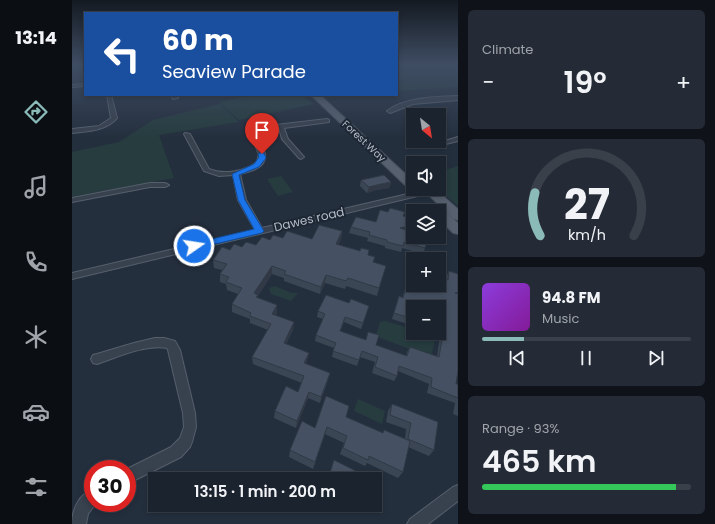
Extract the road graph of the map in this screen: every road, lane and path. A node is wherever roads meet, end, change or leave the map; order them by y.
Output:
1 (109, 96) edge
2 (316, 96) edge
3 (326, 96) edge
4 (458, 98) edge
5 (390, 112) dead end
6 (327, 121) dead end
7 (281, 127) junction
8 (72, 131) edge
9 (187, 134) dead end
10 (458, 139) edge
11 (446, 142) edge
12 (301, 157) dead end
13 (406, 169) edge
14 (236, 174) junction
15 (406, 177) edge
16 (165, 185) dead end
17 (406, 194) edge
18 (426, 196) edge
19 (430, 196) edge
20 (72, 200) edge
21 (433, 204) edge
22 (458, 216) edge
23 (446, 218) edge
24 (458, 230) edge
25 (260, 231) junction
26 (72, 276) edge
27 (97, 359) dead end
28 (136, 472) edge
29 (458, 492) edge
30 (84, 507) edge
31 (78, 524) edge
32 (415, 524) edge

1 - 8 street
2 - 15 main road, Forest Way
3 - 13 main road, Forest Way
4 - 5 street
6 - 7 street
7 - 12 street
7 - 14 street
9 - 14 street
10 - 11 street
14 - 25 street
16 - 20 street
17 - 25 street, Dawes road
18 - 21 main road, Forest Way
19 - 22 main road, Forest Way
23 - 24 main road, Forest Way
25 - 26 street, Dawes road
27 - 28 street
29 - 32 street
30 - 31 street

